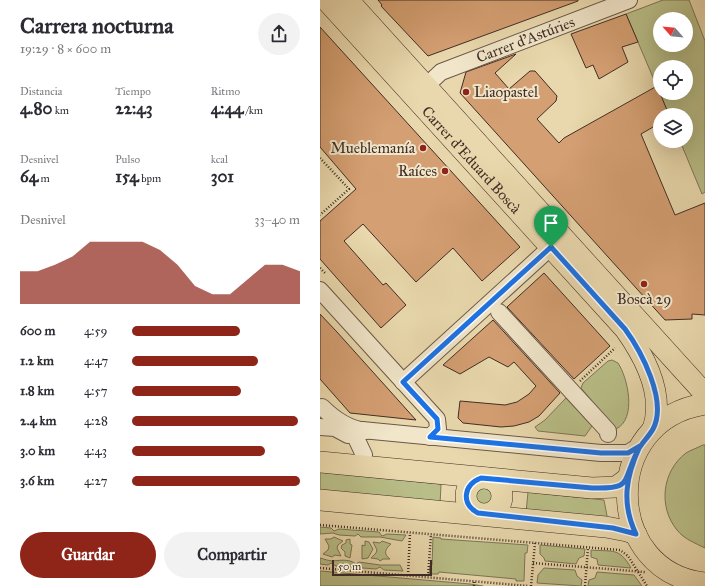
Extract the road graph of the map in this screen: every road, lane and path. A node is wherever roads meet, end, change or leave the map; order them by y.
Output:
1 (326, 0) edge
2 (348, 0) edge
3 (629, 0) edge
4 (426, 86) junction
5 (320, 158) edge
6 (320, 215) edge
7 (551, 247) junction
8 (320, 268) edge
9 (326, 274) dead end
10 (320, 290) edge
11 (499, 312) dead end
12 (616, 348) dead end
13 (403, 382) junction
14 (570, 390) junction
15 (705, 394) edge
16 (705, 404) edge
17 (321, 406) edge
18 (320, 423) edge
19 (320, 426) edge
20 (653, 429) junction
21 (608, 434) dead end
22 (430, 437) junction
23 (362, 438) junction
24 (640, 446) junction
25 (320, 462) edge
26 (357, 466) junction
27 (487, 478) junction
28 (627, 479) junction
29 (323, 501) edge
30 (484, 514) junction
31 (320, 524) edge
32 (410, 533) junction
33 (636, 534) junction
34 (431, 535) junction
35 (535, 543) junction
36 (588, 548) junction
37 (533, 563) junction
38 (587, 567) junction
39 (320, 568) edge
40 (636, 572) junction
41 (651, 573) dead end
42 (408, 575) junction
43 (428, 576) junction
44 (474, 580) junction
45 (698, 583) edge
46 (474, 586) edge
47 (528, 586) edge
48 (531, 586) edge
49 (585, 586) edge
50 (647, 586) edge

1 - 7 main road, Carrer d'Eduard Boscà
2 - 4 main road, Carrer d'Eduard Boscà
3 - 4 street, Carrer d'Astúries
4 - 15 main road, Carrer d'Eduard Boscà
5 - 6 path
7 - 13 street
7 - 20 main road, Carrer d'Eduard Boscà
8 - 9 path
10 - 13 street
11 - 14 street
12 - 14 path
13 - 22 street
14 - 21 street
16 - 20 main road
17 - 18 street
17 - 23 street
19 - 23 street
20 - 24 main road
22 - 23 street
22 - 24 street
23 - 26 street
24 - 28 main road
25 - 26 main road
26 - 27 main road
27 - 28 main road
27 - 30 main road
28 - 33 main road
29 - 30 main road
30 - 33 main road
31 - 32 path
32 - 34 path
32 - 42 path
33 - 45 main road
34 - 35 path
34 - 43 path
35 - 36 path
35 - 37 path
36 - 38 path
36 - 40 path
37 - 38 path
37 - 48 path
38 - 40 path
38 - 49 path
39 - 42 path
40 - 41 path
40 - 50 path
42 - 43 path
43 - 44 path
44 - 46 path
44 - 47 path

